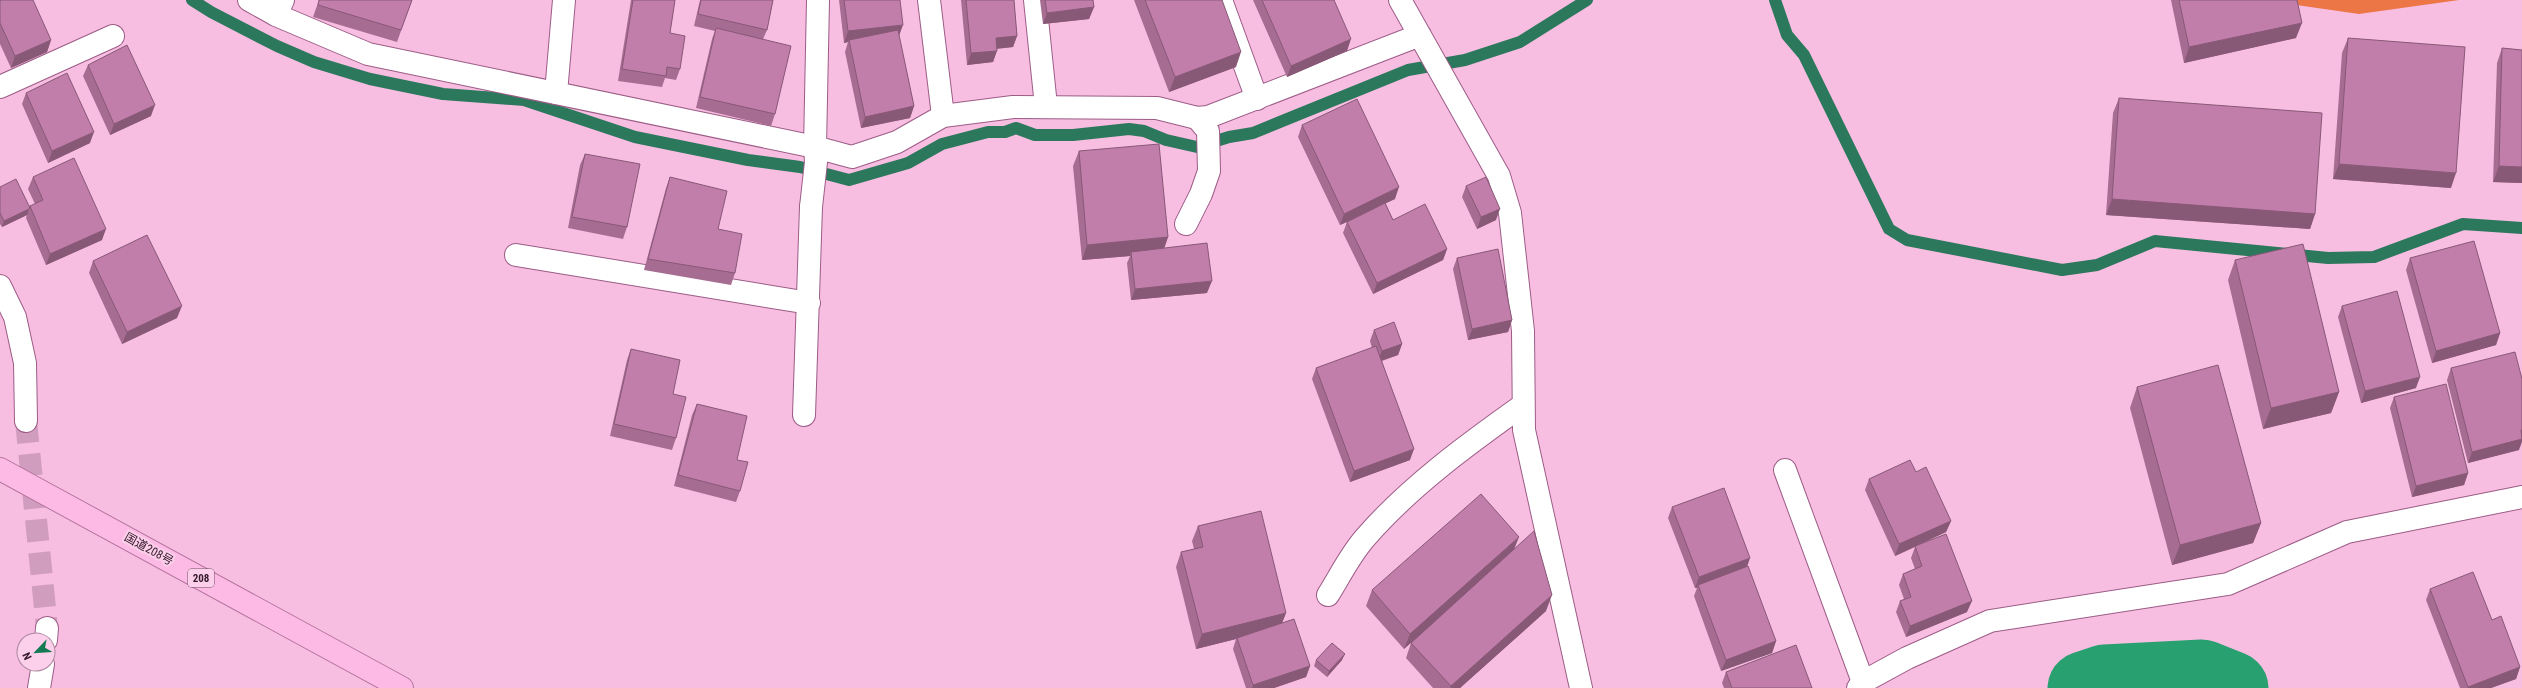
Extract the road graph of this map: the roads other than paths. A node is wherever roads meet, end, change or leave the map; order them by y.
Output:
1 (249, 0) edge
2 (564, 0) edge
3 (818, 0) edge
4 (929, 0) edge
5 (1034, 0) edge
6 (1221, 0) edge
7 (1400, 0) edge
8 (279, 8) edge
9 (114, 36) dead end
10 (1423, 39) junction
11 (0, 87) edge
12 (556, 93) junction
13 (1257, 99) junction
14 (1046, 106) junction
15 (943, 116) junction
16 (1203, 124) junction
17 (816, 154) junction
18 (1186, 224) dead end
19 (516, 255) dead end
20 (0, 286) edge
21 (808, 304) junction
22 (1523, 405) junction
23 (804, 415) dead end
24 (26, 421) tunnel mouth
25 (0, 469) edge
26 (1785, 470) dead end
27 (2522, 497) edge
28 (1328, 594) dead end
29 (42, 672) edge
30 (1861, 685) edge
31 (40, 688) edge
32 (402, 688) edge
33 (1580, 688) edge

1 - 8 street
2 - 12 street
3 - 17 street
4 - 15 street
5 - 14 street
6 - 13 street
7 - 10 street
8 - 12 street
9 - 11 street
10 - 13 street
10 - 22 street
12 - 17 street
13 - 16 street
14 - 15 street
14 - 16 street
15 - 17 street
16 - 18 street
17 - 21 street
19 - 21 street
20 - 24 street
21 - 23 street
22 - 28 street
22 - 33 street
25 - 32 highway, 国道208号 / 208
26 - 30 street
27 - 30 street
29 - 31 street

